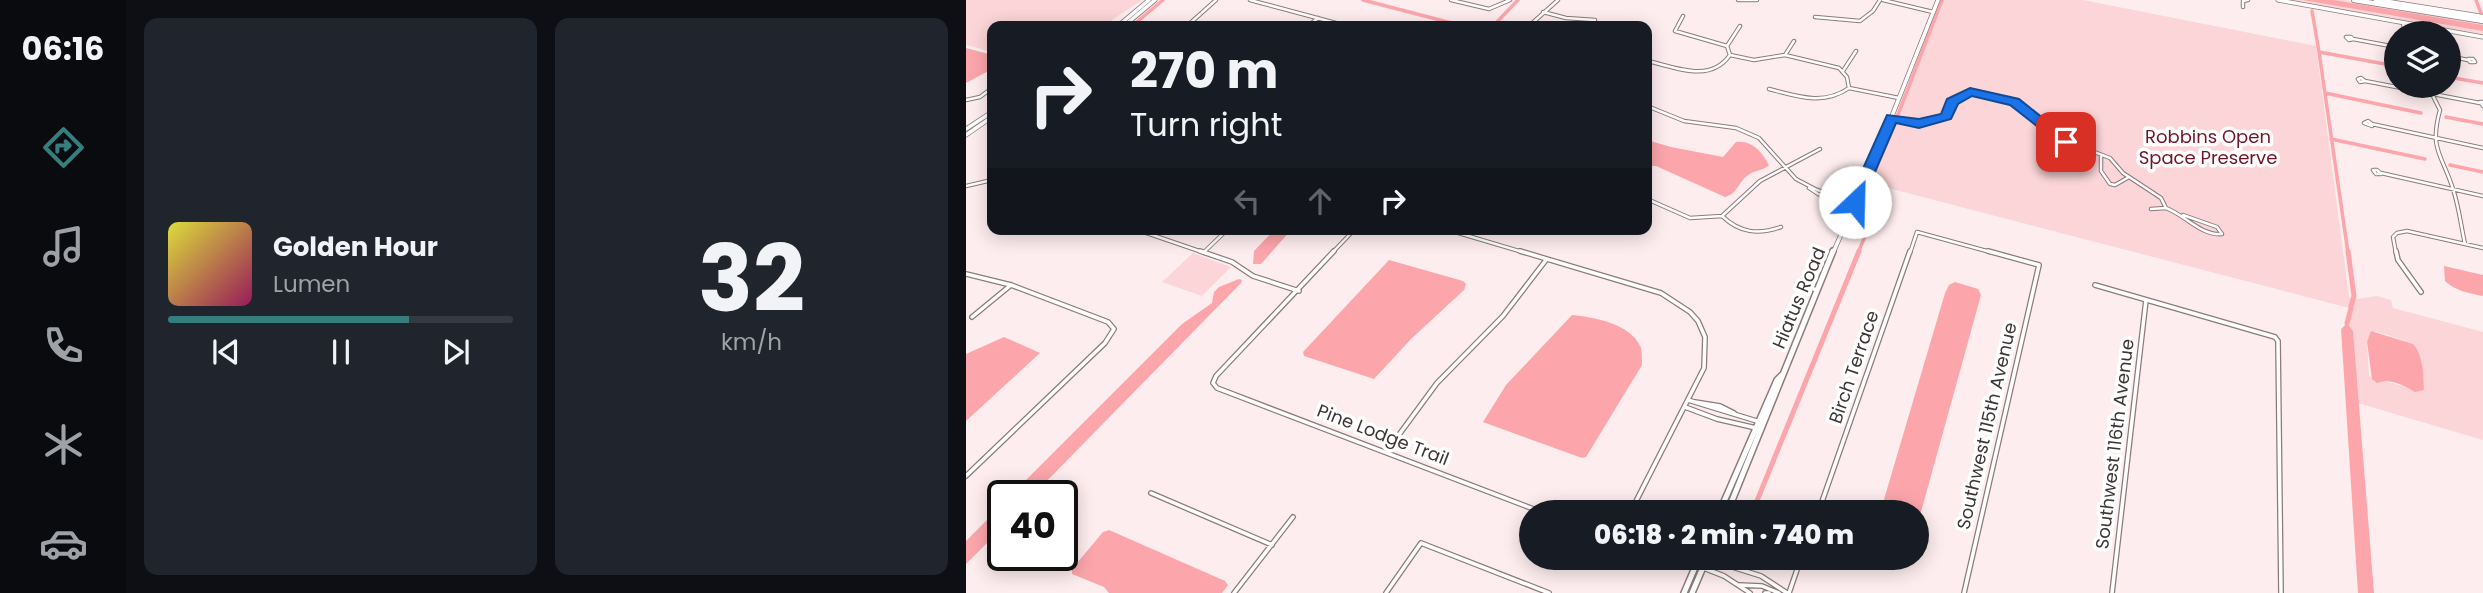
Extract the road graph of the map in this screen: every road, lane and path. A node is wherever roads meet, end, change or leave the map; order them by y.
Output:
1 (1149, 0) edge
2 (1155, 0) edge
3 (1216, 0) edge
4 (1250, 0) edge
5 (1451, 0) edge
6 (1510, 0) edge
7 (1558, 0) edge
8 (1738, 0) edge
9 (1757, 0) edge
10 (1882, 0) edge
11 (1938, 0) edge
12 (2248, 0) edge
13 (2278, 0) edge
14 (2354, 0) edge
15 (2376, 0) edge
16 (2243, 7) dead end
17 (1543, 12) junction
18 (1933, 12) junction
19 (1684, 16) dead end
20 (1815, 17) dead end
21 (2474, 18) junction
22 (1318, 19) junction
23 (2483, 19) edge
24 (1595, 20) dead end
25 (1124, 21) edge
26 (1130, 21) edge
27 (1193, 21) edge
28 (1315, 21) edge
29 (1326, 21) edge
30 (1534, 21) edge
31 (2392, 21) edge
32 (1740, 26) dead end
33 (2461, 33) edge
34 (2483, 37) edge
35 (2353, 39) dead end
36 (1794, 41) dead end
37 (2384, 45) edge
38 (1727, 46) junction
39 (1856, 51) dead end
40 (1730, 55) junction
41 (1785, 55) junction
42 (2461, 59) edge
43 (2468, 60) dead end
44 (1652, 62) dead end
45 (1843, 71) junction
46 (2365, 81) dead end
47 (2384, 85) edge
48 (1849, 88) junction
49 (1769, 89) dead end
50 (987, 92) edge
51 (1899, 98) junction
52 (2436, 98) edge
53 (2456, 98) edge
54 (966, 100) edge
55 (2482, 103) edge
56 (1652, 108) edge
57 (1891, 117) junction
58 (987, 119) edge
59 (2372, 124) dead end
60 (966, 132) edge
61 (2435, 138) junction
62 (2483, 148) edge
63 (1820, 149) dead end
64 (2101, 154) junction
65 (1786, 168) junction
66 (2381, 173) dead end
67 (2129, 177) junction
68 (987, 181) edge
69 (966, 186) edge
70 (1807, 186) junction
71 (2453, 189) junction
72 (2483, 196) edge
73 (1652, 201) edge
74 (1854, 203) junction
75 (2166, 208) junction
76 (2151, 209) dead end
77 (2183, 215) junction
78 (1722, 216) junction
79 (1781, 227) dead end
80 (1917, 232) joint
81 (1153, 235) edge
82 (1222, 235) edge
83 (1350, 235) edge
84 (1465, 235) edge
85 (2465, 244) junction
86 (2483, 248) edge
87 (1204, 252) junction
88 (1547, 259) junction
89 (966, 274) edge
90 (1797, 284) dead end
91 (1011, 285) junction
92 (2095, 285) dead end
93 (1817, 290) junction
94 (1299, 291) junction
95 (2421, 292) dead end
96 (2146, 299) junction
97 (972, 317) dead end
98 (1688, 400) junction
99 (1685, 407) junction
100 (1714, 408) junction
101 (1711, 416) junction
102 (1760, 426) junction
103 (1387, 451) junction
104 (966, 476) edge
105 (1151, 493) dead end
106 (1637, 500) edge
107 (1725, 500) edge
108 (1732, 500) edge
109 (1823, 500) edge
110 (1519, 503) edge
111 (1293, 517) dead end
112 (1272, 545) junction
113 (1694, 570) edge
114 (1702, 570) edge
115 (1707, 570) edge
116 (1738, 570) edge
117 (1797, 570) edge
118 (1763, 575) junction
119 (1737, 585) junction
120 (1762, 586) junction
121 (1234, 593) edge
122 (1386, 593) edge
123 (1549, 593) edge
124 (1684, 593) edge
125 (1692, 593) edge
126 (1750, 593) edge
127 (1779, 593) edge
128 (1788, 593) edge
129 (1964, 593) edge
130 (2112, 593) edge
131 (2281, 593) edge

1 - 25 street
2 - 26 street
3 - 27 street
4 - 22 street
5 - 6 street
7 - 17 street
8 - 9 street
10 - 18 street
10 - 20 street
11 - 18 street, Hiatus Road
12 - 16 street
13 - 31 street
14 - 21 main road
15 - 21 main road
17 - 24 street
17 - 30 street
18 - 51 street, Hiatus Road
19 - 38 street
21 - 23 main road
22 - 28 street
22 - 29 street
32 - 38 street
33 - 34 street
35 - 37 street
36 - 41 street
38 - 40 street
39 - 45 street
40 - 41 street
40 - 44 street
41 - 45 street
42 - 43 street
45 - 48 street
46 - 47 street
48 - 49 street
48 - 51 street
50 - 54 street
51 - 57 street, Hiatus Road
52 - 61 street
53 - 55 street
56 - 65 street
57 - 64 street
57 - 74 street, Hiatus Road
58 - 60 street
59 - 61 street
61 - 62 street
61 - 71 street
63 - 65 street
64 - 67 street
64 - 67 street
65 - 70 street
65 - 78 street
66 - 71 street
67 - 75 street
68 - 69 street
70 - 74 street
70 - 74 street
71 - 72 street
71 - 85 street
73 - 78 street
74 - 93 street, Hiatus Road
75 - 76 street
75 - 77 street
77 - 77 street
78 - 79 street
80 - 109 street, Birch Terrace
80 - 129 street, Southwest 115th Avenue
81 - 87 street
82 - 87 street
83 - 94 street
84 - 88 street
85 - 86 street
85 - 95 street
87 - 94 street
88 - 98 street
88 - 103 street
89 - 91 street
90 - 93 street
91 - 97 street
91 - 104 street
92 - 96 street
93 - 102 street, Hiatus Road
94 - 103 street, Pine Lodge Trail
96 - 130 street, Southwest 116th Avenue
96 - 131 street
98 - 99 street
98 - 100 street
99 - 101 street
99 - 106 street
100 - 101 street
100 - 102 street
101 - 102 street
102 - 107 street, Hiatus Road
102 - 108 street, Hiatus Road
103 - 110 street, Pine Lodge Trail
105 - 112 street
111 - 112 street
112 - 121 street
113 - 124 street
114 - 125 street
115 - 119 street
116 - 118 street
117 - 128 street
118 - 120 street
118 - 128 street
119 - 120 street
119 - 126 street
120 - 127 street
122 - 123 street

